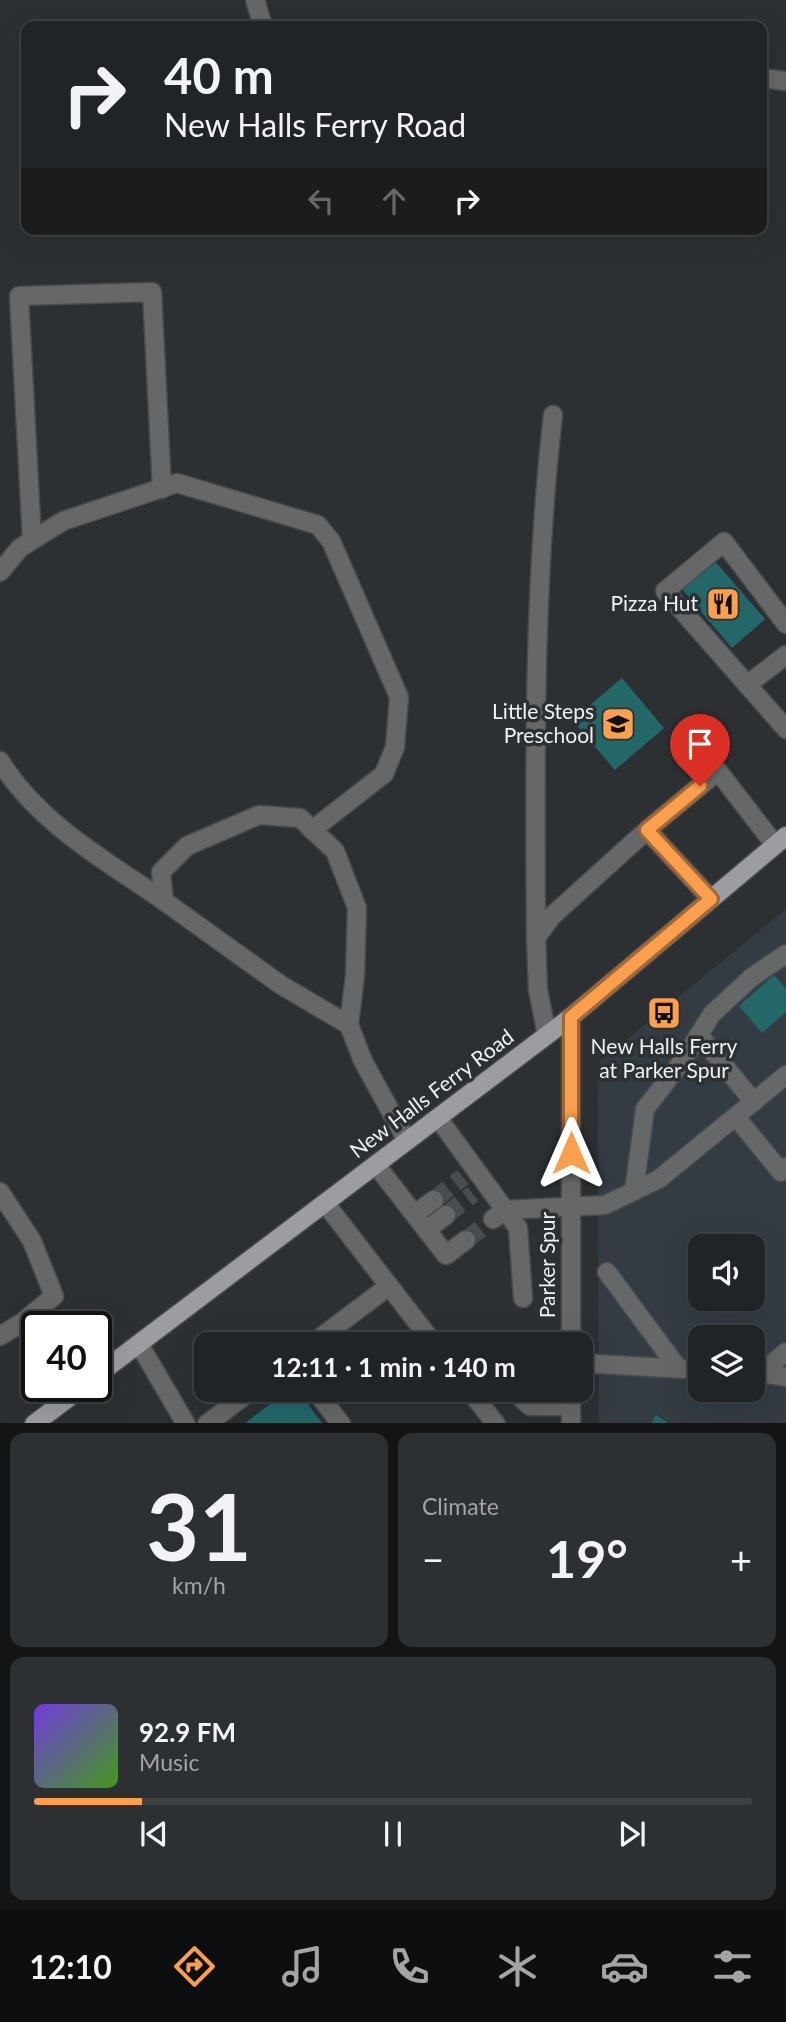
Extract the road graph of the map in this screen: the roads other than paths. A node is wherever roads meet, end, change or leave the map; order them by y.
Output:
1 (255, 0) edge
2 (261, 21) edge
3 (767, 79) edge
4 (786, 81) edge
5 (553, 415) dead end
6 (162, 489) junction
7 (32, 540) junction
8 (0, 572) edge
9 (786, 624) edge
10 (786, 655) edge
11 (747, 685) junction
12 (786, 729) edge
13 (0, 761) edge
14 (312, 830) junction
15 (647, 830) junction
16 (780, 841) edge
17 (711, 899) junction
18 (163, 901) junction
19 (536, 938) junction
20 (786, 954) edge
21 (571, 1017) junction
22 (349, 1025) junction
23 (547, 1035) junction
24 (699, 1035) junction
25 (786, 1075) edge
26 (754, 1102) junction
27 (736, 1117) junction
28 (438, 1118) junction
29 (407, 1141) junction
30 (376, 1165) junction
31 (786, 1167) edge
32 (634, 1191) junction
33 (0, 1192) edge
34 (434, 1200) tunnel mouth
35 (325, 1203) junction
36 (570, 1207) junction
37 (415, 1214) junction
38 (499, 1214) junction
39 (446, 1215) tunnel mouth
40 (427, 1230) junction
41 (466, 1240) tunnel mouth
42 (607, 1272) dead end
43 (389, 1286) junction
44 (523, 1298) dead end
45 (36, 1311) edge
46 (21, 1323) edge
47 (328, 1332) edge
48 (425, 1332) edge
49 (571, 1332) edge
50 (0, 1336) edge
51 (139, 1344) junction
52 (786, 1352) edge
53 (112, 1364) edge
54 (593, 1364) edge
55 (765, 1367) edge
56 (678, 1368) junction
57 (688, 1369) edge
58 (765, 1374) edge
59 (786, 1377) edge
60 (59, 1402) edge
61 (236, 1402) edge
62 (325, 1402) edge
63 (481, 1402) edge
64 (526, 1402) edge
65 (571, 1406) edge
66 (34, 1423) edge
67 (186, 1423) edge
68 (207, 1423) edge
69 (341, 1423) edge
70 (496, 1423) edge

1 - 2 street
3 - 4 street
5 - 19 street
6 - 7 street
6 - 7 street
6 - 14 street
7 - 8 street
9 - 11 street
10 - 11 street
11 - 12 street
13 - 18 street
14 - 18 street
14 - 22 street
15 - 16 street
15 - 17 street
15 - 19 street
16 - 17 main road, New Halls Ferry Road
17 - 21 main road, New Halls Ferry Road
18 - 22 street
19 - 23 street
20 - 24 street
21 - 23 main road, New Halls Ferry Road
21 - 36 street, Parker Spur
22 - 29 street
23 - 28 main road, New Halls Ferry Road
24 - 26 street
24 - 32 street
25 - 26 street
26 - 27 street
27 - 31 street
27 - 32 street
28 - 29 main road, New Halls Ferry Road
28 - 38 street
29 - 30 main road, New Halls Ferry Road
30 - 35 main road, New Halls Ferry Road
30 - 37 street
32 - 36 street
33 - 45 street
34 - 37 street
35 - 43 street
35 - 51 main road, New Halls Ferry Road
36 - 38 street
36 - 49 street, Parker Spur
37 - 40 street
38 - 44 street
39 - 40 street
40 - 41 street
42 - 56 street
43 - 47 street
43 - 48 street
46 - 50 street
51 - 53 main road, New Halls Ferry Road
51 - 67 street
52 - 55 street
54 - 56 street
56 - 57 street
58 - 59 street
60 - 66 main road
61 - 68 street
62 - 69 street
63 - 70 street
64 - 65 street

